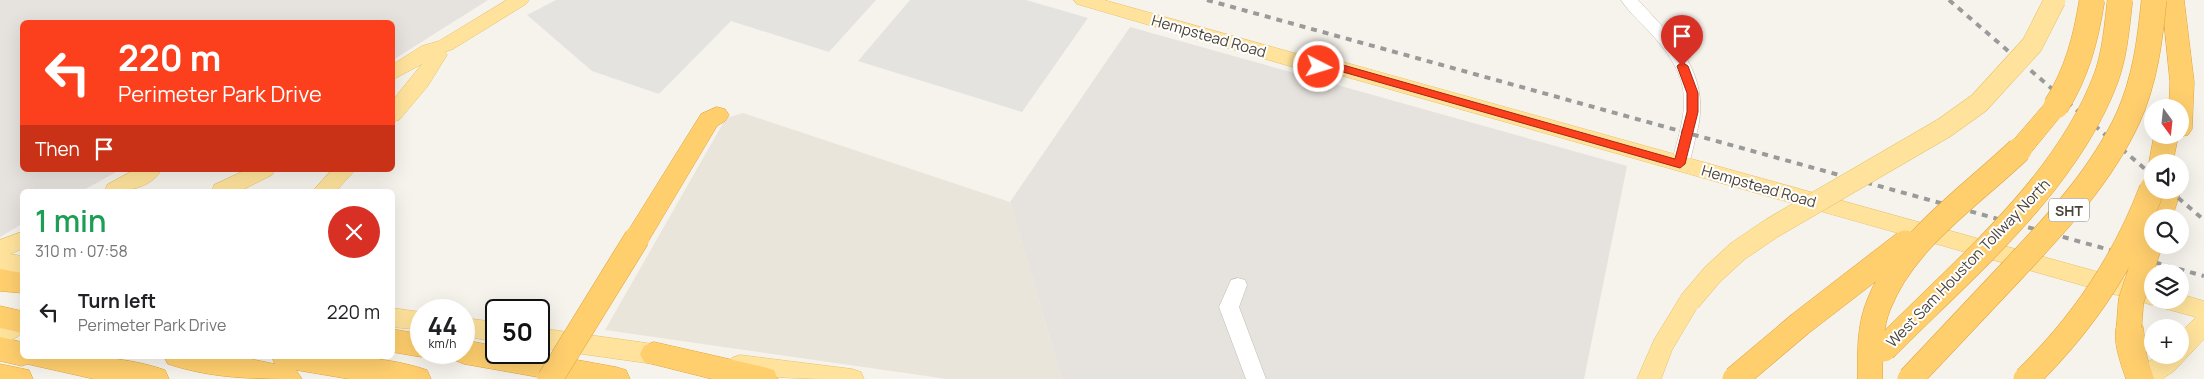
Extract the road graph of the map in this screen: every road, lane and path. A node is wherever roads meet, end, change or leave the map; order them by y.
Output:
1 (520, 0) edge
2 (1082, 0) edge
3 (1122, 0) edge
4 (1629, 0) edge
5 (2055, 0) edge
6 (2092, 0) edge
7 (2120, 0) edge
8 (2154, 0) edge
9 (2173, 0) edge
10 (2177, 40) junction
11 (441, 50) junction
12 (1336, 67) junction
13 (395, 72) edge
14 (395, 83) edge
15 (2171, 99) edge
16 (2181, 99) edge
17 (395, 111) edge
18 (1680, 164) junction
19 (148, 172) edge
20 (258, 172) edge
21 (342, 172) edge
22 (327, 183) edge
23 (118, 189) edge
24 (227, 189) edge
25 (2149, 199) edge
26 (1930, 232) junction
27 (20, 241) edge
28 (0, 249) edge
29 (2146, 254) edge
30 (0, 261) edge
31 (20, 265) edge
32 (0, 280) edge
33 (20, 283) edge
34 (1238, 285) dead end
35 (2144, 294) edge
36 (2189, 306) edge
37 (2204, 310) edge
38 (0, 317) edge
39 (395, 317) edge
40 (410, 319) edge
41 (20, 322) edge
42 (20, 323) edge
43 (2204, 324) edge
44 (0, 337) edge
45 (395, 340) edge
46 (550, 340) edge
47 (2189, 340) edge
48 (410, 342) edge
49 (0, 349) edge
50 (20, 354) edge
51 (475, 354) edge
52 (654, 354) junction
53 (52, 359) edge
54 (192, 359) edge
55 (302, 359) edge
56 (2166, 364) edge
57 (0, 376) edge
58 (19, 379) edge
59 (155, 379) edge
60 (288, 379) edge
61 (416, 379) edge
62 (550, 379) edge
63 (560, 379) edge
64 (616, 379) edge
65 (764, 379) edge
66 (852, 379) edge
67 (1256, 379) edge
68 (1649, 379) edge
69 (1735, 379) edge
70 (1855, 379) edge
71 (1870, 379) edge
72 (1910, 379) edge
73 (2026, 379) edge
74 (2141, 379) edge

1 - 11 main road
2 - 12 main road, Hempstead Road
3 - 12 main road, Hempstead Road
4 - 18 street
5 - 68 main road, bridge
6 - 26 highway, bridge
7 - 70 highway, West Sam Houston Tollway North / SHT, bridge
8 - 72 highway, SHT, bridge
9 - 10 highway
10 - 15 highway
10 - 16 highway
11 - 13 main road
11 - 14 main road
11 - 17 main road
12 - 18 main road, Hempstead Road
18 - 35 main road, Hempstead Road
19 - 23 main road
20 - 24 main road
21 - 22 main road
25 - 73 highway, bridge
26 - 69 highway, bridge
26 - 71 highway, bridge
27 - 28 main road
29 - 74 highway, bridge
30 - 31 main road
32 - 33 highway
34 - 67 street
36 - 37 main road
38 - 41 highway
39 - 40 main road
42 - 44 main road
43 - 47 main road
45 - 48 highway
46 - 52 main road
49 - 50 highway
51 - 64 highway
52 - 65 highway
52 - 66 main road
53 - 59 highway
54 - 60 highway
55 - 61 highway
56 - 74 main road
57 - 58 highway
62 - 63 highway, bridge

